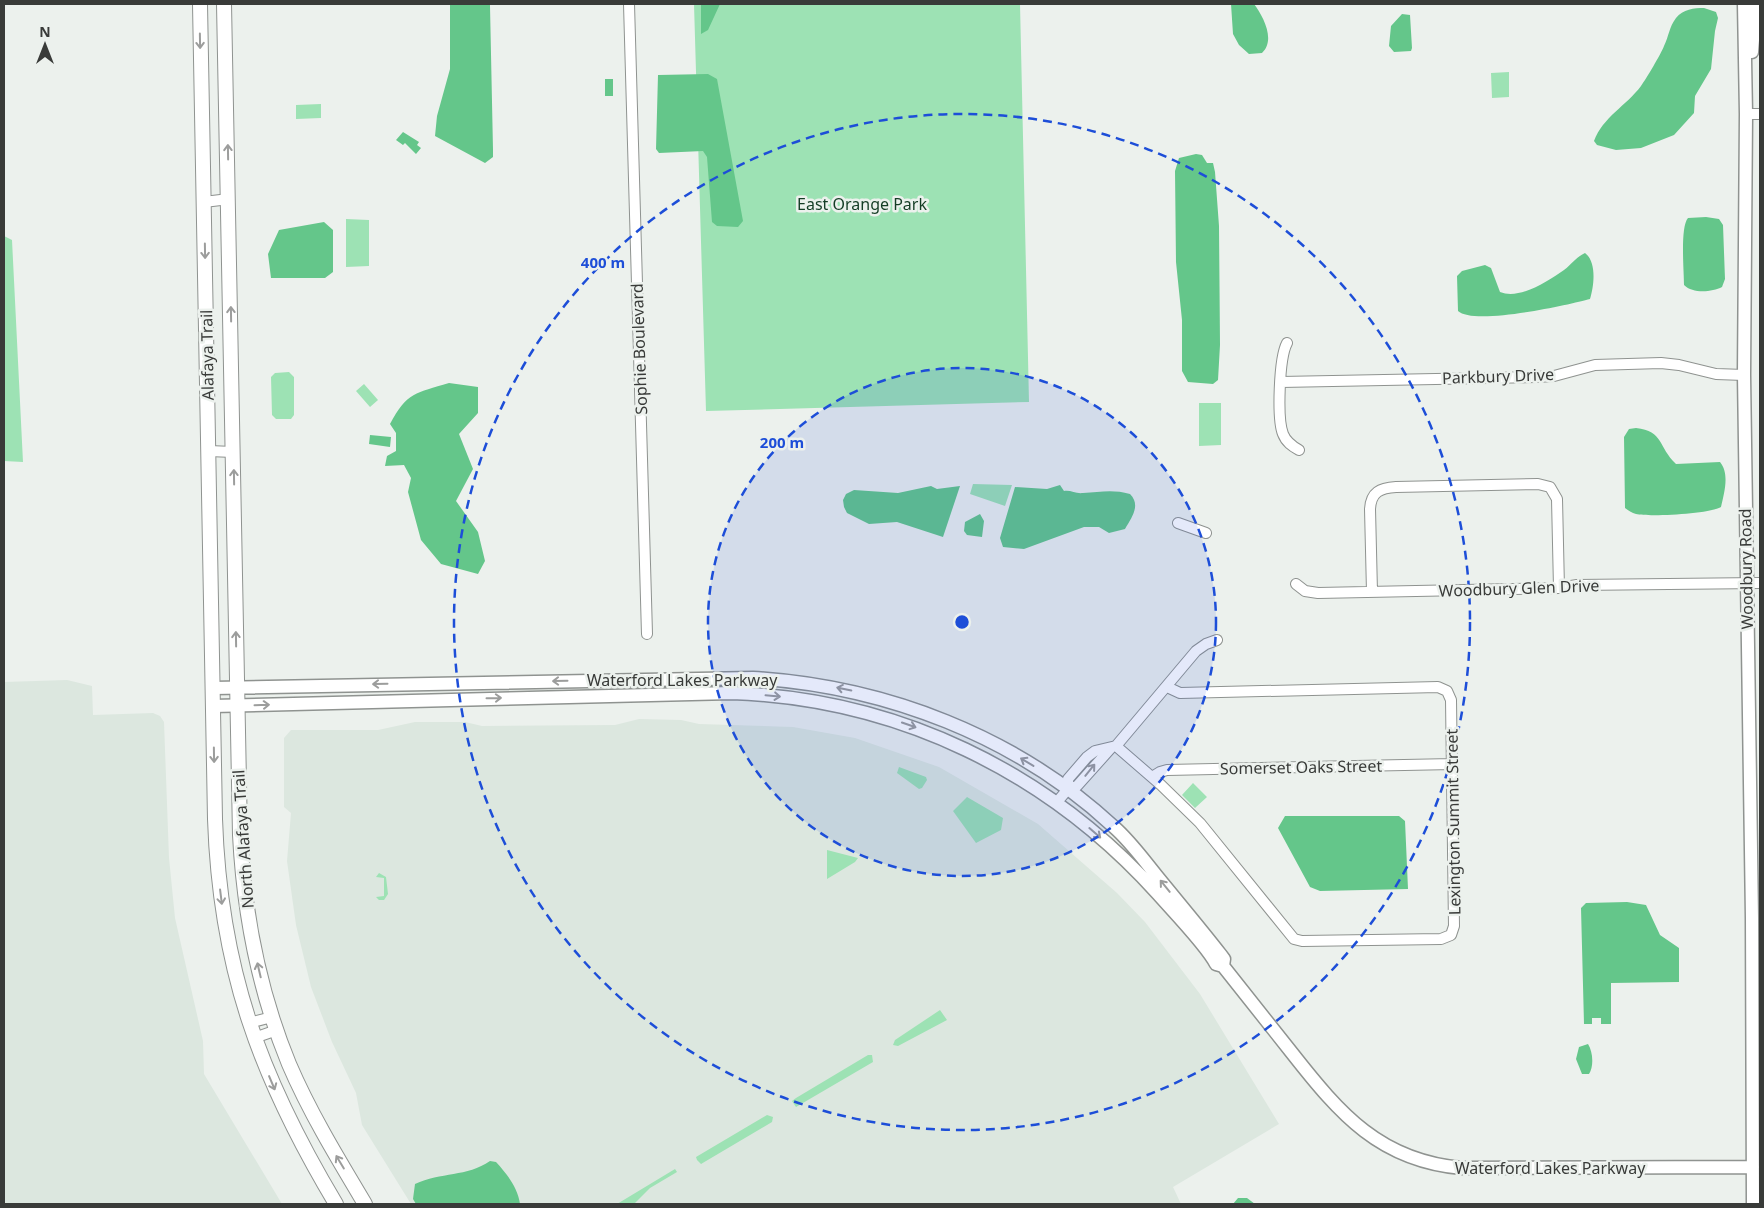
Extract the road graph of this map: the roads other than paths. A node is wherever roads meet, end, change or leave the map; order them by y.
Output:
1 (200, 4) edge
2 (224, 4) edge
3 (628, 4) edge
4 (1744, 4) edge
5 (1756, 4) edge
6 (1746, 114) junction
7 (1760, 114) edge
8 (229, 199) junction
9 (204, 202) junction
10 (1287, 343) dead end
11 (1744, 375) junction
12 (1281, 382) junction
13 (1299, 450) dead end
14 (209, 451) junction
15 (234, 452) junction
16 (1178, 523) dead end
17 (1206, 533) dead end
18 (1746, 583) junction
19 (1296, 584) dead end
20 (1760, 584) edge
21 (1560, 588) junction
22 (1372, 592) junction
23 (648, 634) dead end
24 (1218, 640) dead end
25 (495, 682) junction
26 (1167, 687) junction
27 (213, 688) junction
28 (237, 688) junction
29 (867, 695) junction
30 (394, 701) junction
31 (213, 706) junction
32 (237, 706) junction
33 (862, 711) junction
34 (1113, 747) junction
35 (1453, 764) junction
36 (1152, 777) junction
37 (1068, 789) junction
38 (1057, 802) junction
39 (1223, 966) junction
40 (249, 1023) junction
41 (275, 1024) junction
42 (254, 1038) junction
43 (1753, 1167) junction
44 (336, 1204) edge
45 (365, 1204) edge
46 (1753, 1204) edge

1 -> 9 main road, Alafaya Trail
8 -> 2 main road, Alafaya Trail
3 - 23 street, Sophie Boulevard
4 - 6 street, Woodbury Road
5 - 6 street, Woodbury Road
6 - 7 street
6 - 11 street, Woodbury Road
8 - 9 street
15 -> 8 main road, Alafaya Trail
9 -> 14 main road, Alafaya Trail
10 - 12 street
11 - 12 street, Parkbury Drive
11 - 18 street, Woodbury Road
12 - 13 street
14 - 15 street
14 - 27 main road, Alafaya Trail
28 -> 15 main road, Alafaya Trail
16 - 17 street
18 - 20 street, Woodbury Glen Drive
18 - 21 street, Woodbury Glen Drive
18 - 43 street, Woodbury Road
19 - 22 street, Woodbury Glen Drive
21 - 22 street, Woodbury Glen Drive
21 - 22 street
24 - 26 street
25 -> 28 street, Waterford Lakes Parkway
29 -> 25 street, Waterford Lakes Parkway
25 - 30 street
26 - 34 street
26 - 35 street, Lexington Summit Street
27 - 28 street, Waterford Lakes Parkway
27 - 31 main road, Alafaya Trail
28 - 32 main road, North Alafaya Trail
29 - 33 street
37 -> 29 street, Waterford Lakes Parkway
32 -> 30 street, Waterford Lakes Parkway
30 -> 33 street, Waterford Lakes Parkway
31 - 32 street, Waterford Lakes Parkway
31 -> 40 main road, North Alafaya Trail
41 -> 32 main road, North Alafaya Trail
33 -> 38 street, Waterford Lakes Parkway
34 - 36 street, Lexington Summit Street
34 - 37 street
35 - 36 street, Somerset Oaks Street
35 - 36 street, Lexington Summit Street
37 - 38 street
39 -> 37 street, Waterford Lakes Parkway
38 -> 39 street, Waterford Lakes Parkway
39 - 43 street, Waterford Lakes Parkway
40 - 41 street
40 - 42 main road, North Alafaya Trail
41 - 42 street
45 -> 41 main road, North Alafaya Trail
42 -> 44 main road, North Alafaya Trail
43 - 46 street, Woodbury Road

